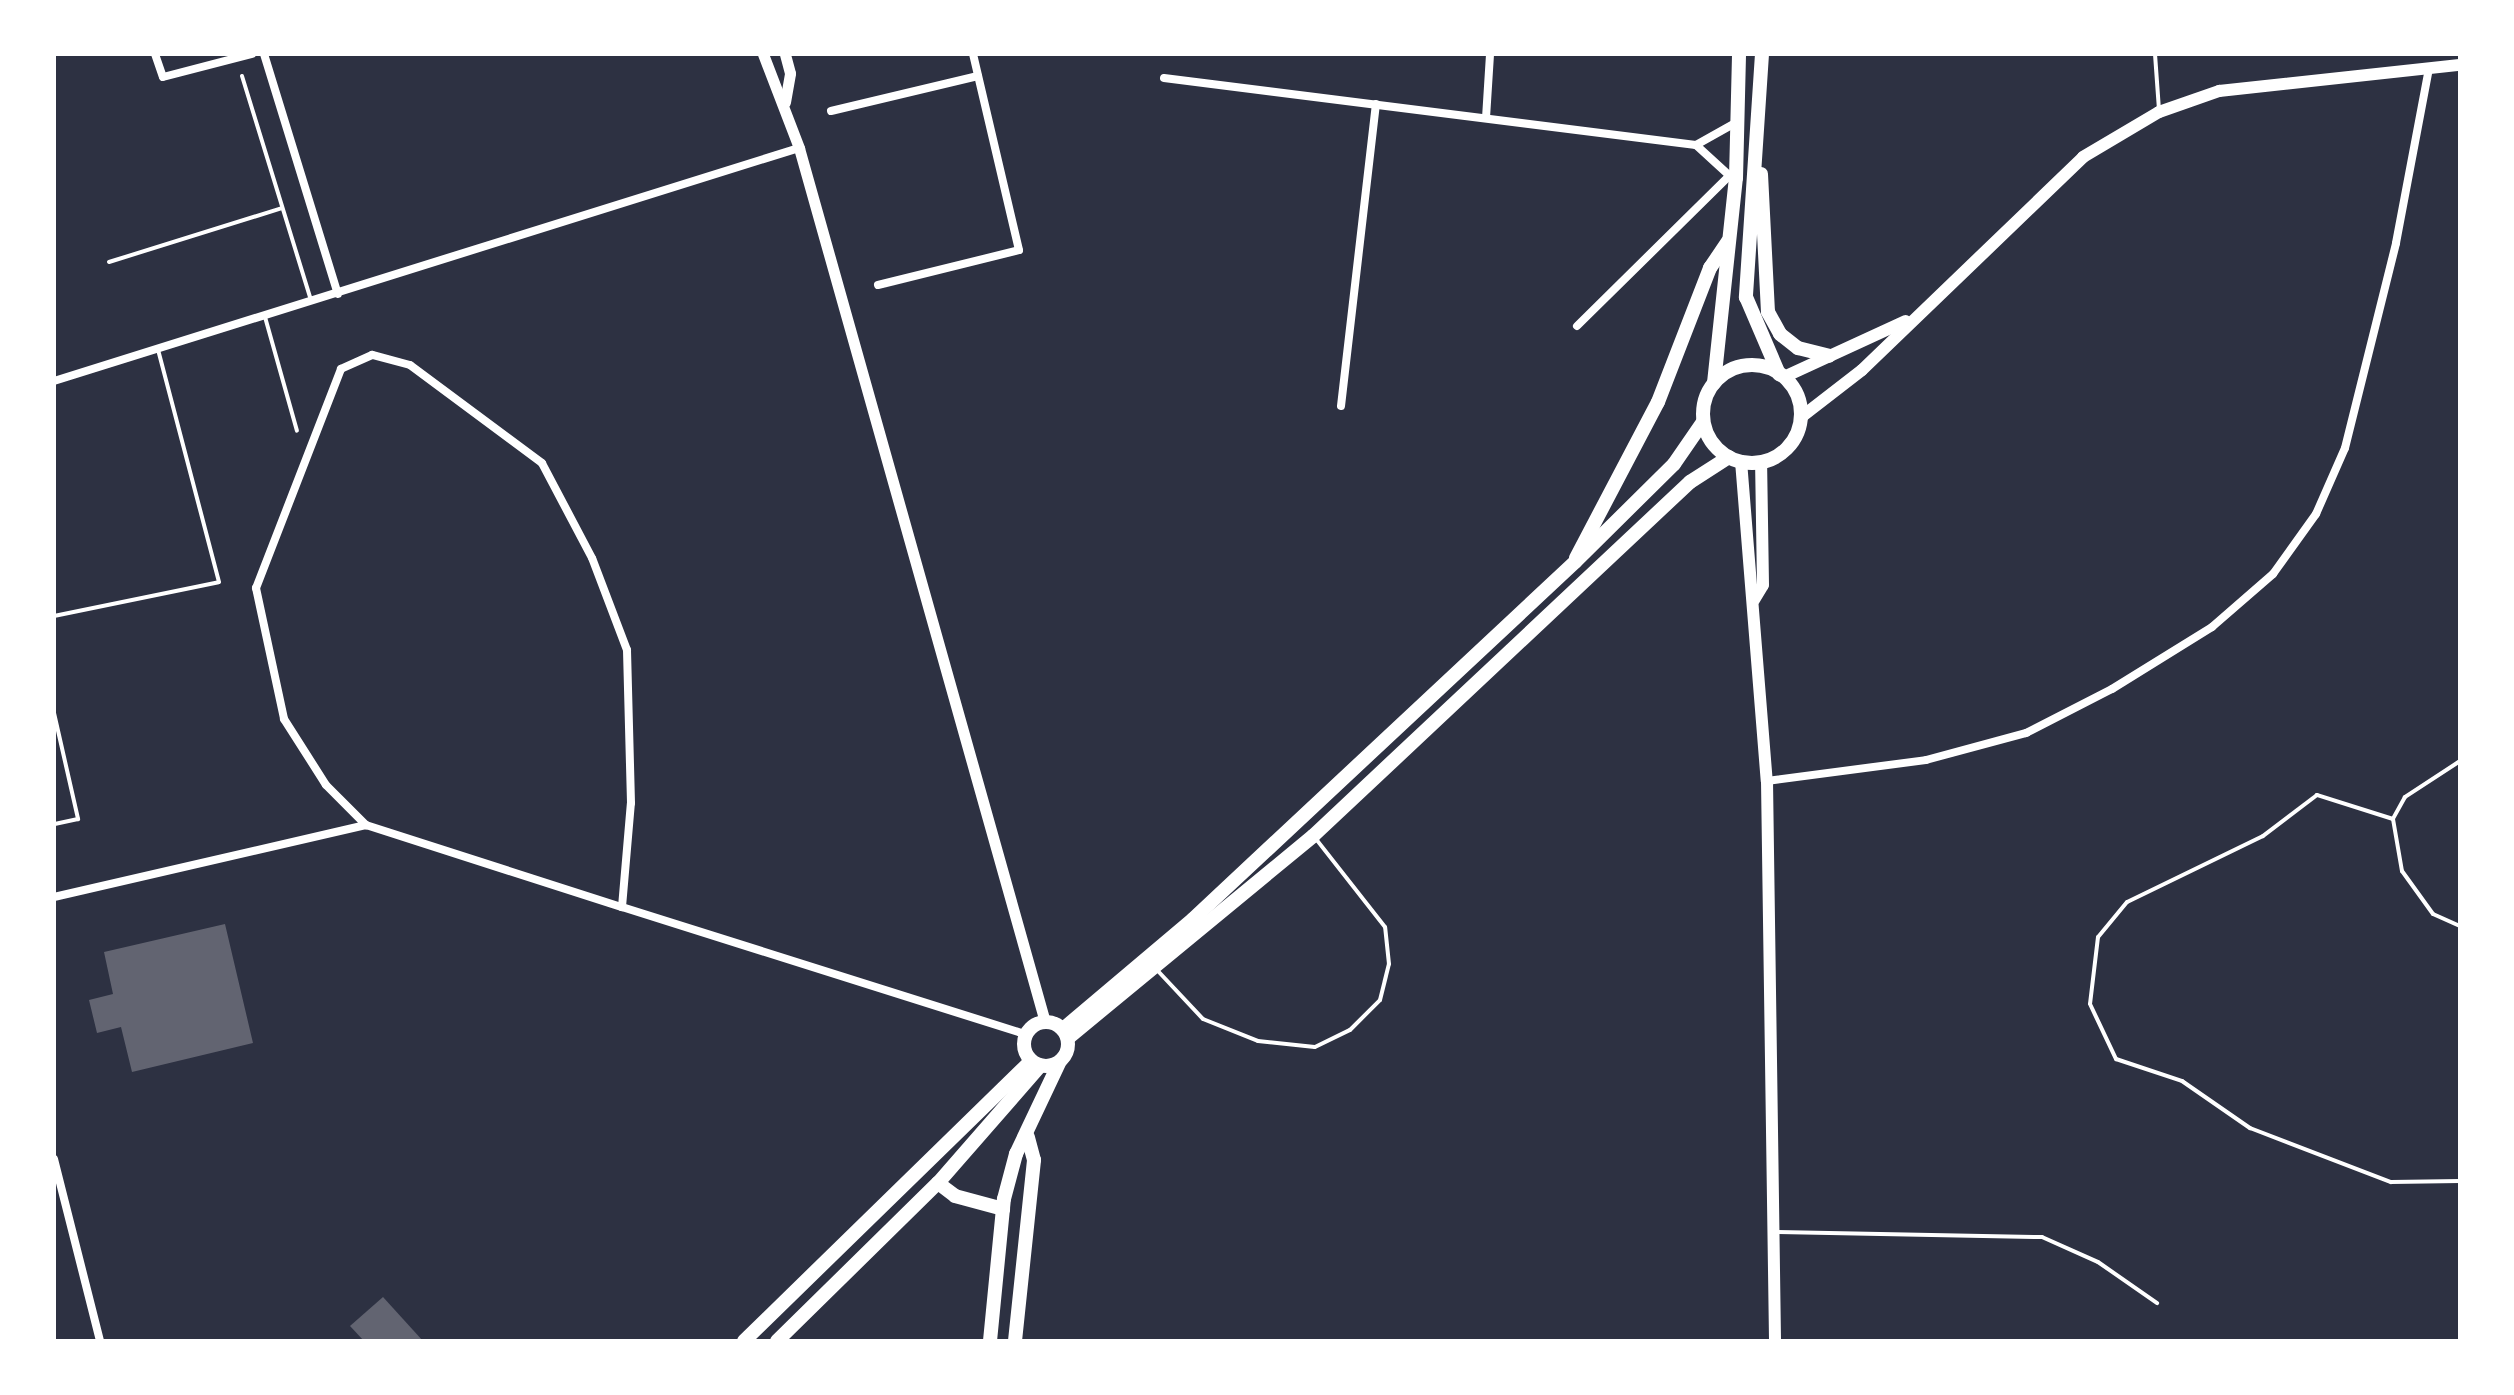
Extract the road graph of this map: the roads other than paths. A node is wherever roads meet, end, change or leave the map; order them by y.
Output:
1 (155, 54) edge
2 (252, 54) edge
3 (264, 54) edge
4 (763, 54) edge
5 (785, 54) edge
6 (973, 54) edge
7 (1490, 54) edge
8 (1739, 54) edge
9 (1762, 54) edge
10 (2155, 54) edge
11 (2460, 65) edge
12 (2429, 69) junction
13 (242, 76) dead end
14 (978, 76) junction
15 (1164, 78) dead end
16 (785, 102) junction
17 (1376, 104) junction
18 (831, 111) dead end
19 (2159, 112) junction
20 (1486, 118) junction
21 (1737, 122) junction
22 (1757, 134) junction
23 (1696, 145) junction
24 (799, 148) junction
25 (1732, 178) junction
26 (282, 208) junction
27 (1728, 241) junction
28 (109, 262) dead end
29 (878, 285) dead end
30 (338, 294) junction
31 (312, 302) junction
32 (265, 316) junction
33 (1916, 316) junction
34 (1577, 326) dead end
35 (158, 349) junction
36 (1829, 356) junction
37 (1782, 375) junction
38 (54, 381) edge
39 (1714, 383) junction
40 (1341, 406) dead end
41 (1800, 418) junction
42 (1703, 422) junction
43 (297, 431) dead end
44 (1735, 459) junction
45 (1761, 463) junction
46 (1575, 562) junction
47 (1754, 600) junction
48 (54, 616) edge
49 (54, 713) edge
50 (2460, 761) edge
51 (1767, 781) junction
52 (2393, 819) junction
53 (54, 824) edge
54 (366, 825) junction
55 (1313, 836) junction
56 (54, 897) edge
57 (622, 907) junction
58 (2460, 926) edge
59 (1156, 968) junction
60 (1045, 1022) junction
61 (1065, 1033) junction
62 (1026, 1034) junction
63 (1036, 1063) junction
64 (1059, 1063) junction
65 (1028, 1137) junction
66 (54, 1159) edge
67 (2460, 1181) edge
68 (938, 1183) junction
69 (1003, 1209) junction
70 (1774, 1232) junction
71 (2157, 1303) dead end
72 (100, 1341) edge
73 (744, 1341) edge
74 (777, 1341) edge
75 (990, 1341) edge
76 (1015, 1341) edge
77 (1775, 1341) edge

1 - 2 street
3 - 30 street
4 - 16 street
5 - 16 street
6 - 14 street
7 - 20 street
8 - 21 main road
9 - 22 main road
10 - 19 lane
11 - 12 main road
12 - 19 main road
12 - 51 street
13 - 26 lane
14 - 18 street
14 - 29 street
15 - 17 street
16 - 24 street
17 - 20 street
17 - 40 street
19 - 33 main road
20 - 23 street
21 - 23 street
21 - 25 main road
22 - 36 main road
22 - 37 main road
23 - 25 street
24 - 30 street
24 - 60 street
25 - 27 main road
25 - 34 street
26 - 28 lane
26 - 31 lane
27 - 39 main road
27 - 46 main road
30 - 31 street
31 - 32 street
32 - 35 street
32 - 43 lane
33 - 36 main road
33 - 41 main road
35 - 38 street
35 - 48 lane
36 - 37 main road
37 - 39 main road
37 - 41 main road
39 - 42 main road
41 - 45 main road
42 - 44 main road
42 - 46 main road
44 - 45 main road
44 - 47 main road
44 - 55 main road
45 - 47 main road
46 - 61 main road
47 - 51 main road
49 - 53 lane
50 - 52 lane
51 - 70 main road
52 - 58 lane
52 - 67 lane
54 - 56 street
54 - 57 street
54 - 57 street
55 - 59 main road
55 - 59 lane
57 - 62 street
59 - 61 main road
60 - 61 main road
60 - 62 main road
61 - 64 main road
62 - 63 main road
63 - 64 main road
63 - 68 main road
63 - 73 main road
64 - 65 main road
65 - 69 main road
65 - 76 main road
66 - 72 street
68 - 69 main road
68 - 74 main road
69 - 75 main road
70 - 71 lane
70 - 77 main road

